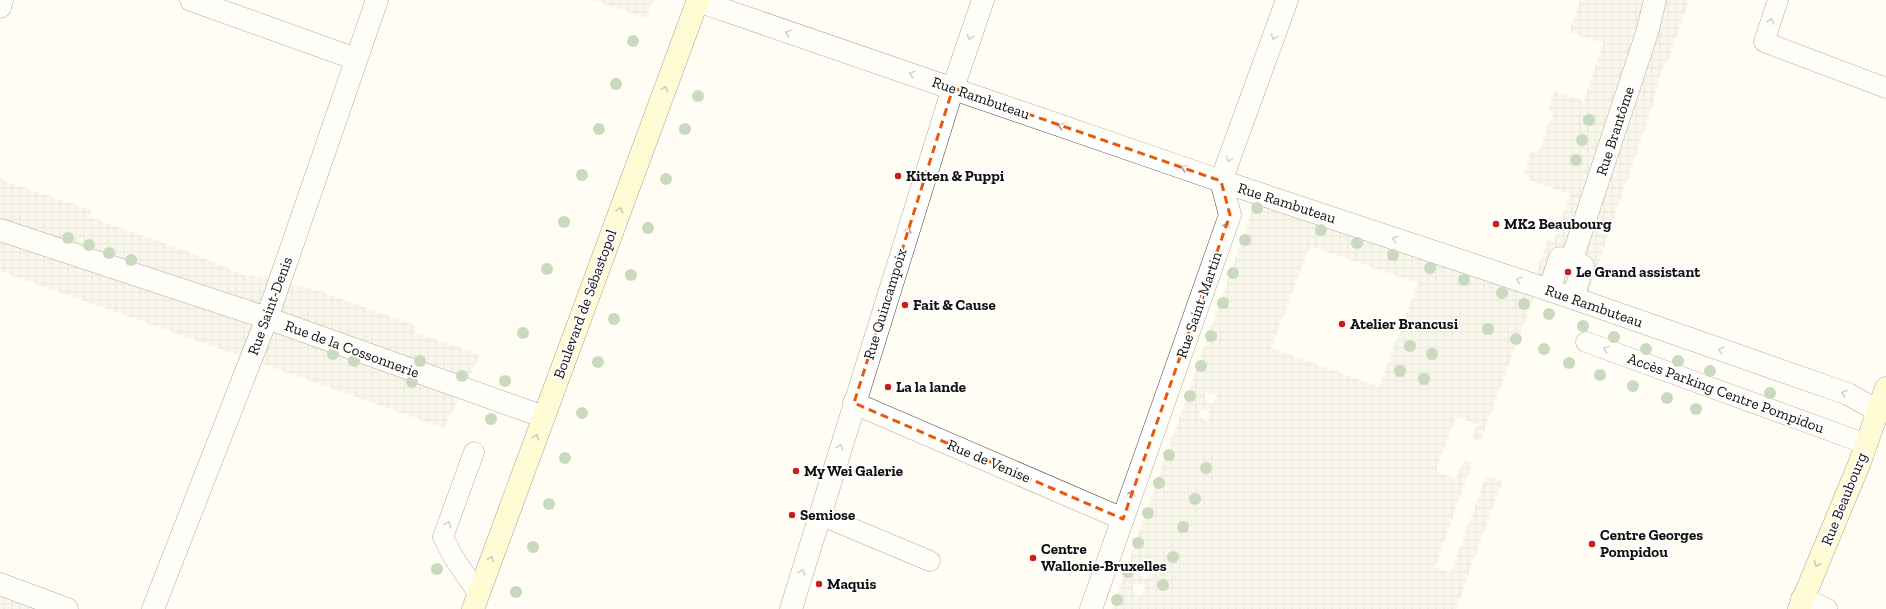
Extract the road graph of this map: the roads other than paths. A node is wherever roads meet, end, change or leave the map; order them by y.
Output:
1 (2, 0) edge
2 (191, 0) edge
3 (377, 0) edge
4 (697, 0) edge
5 (982, 0) edge
6 (1287, 0) edge
7 (1655, 0) edge
8 (1778, 0) edge
9 (0, 7) edge
10 (356, 59) junction
11 (953, 88) junction
12 (1886, 88) edge
13 (1221, 181) junction
14 (0, 230) edge
15 (1571, 262) junction
16 (1549, 290) junction
17 (1573, 298) junction
18 (267, 318) junction
19 (1586, 342) dead end
20 (1886, 388) edge
21 (854, 403) junction
22 (1878, 411) junction
23 (544, 417) junction
24 (1866, 444) junction
25 (474, 452) dead end
26 (820, 515) junction
27 (1123, 519) junction
28 (930, 560) dead end
29 (0, 584) edge
30 (475, 601) edge
31 (1800, 604) edge
32 (67, 609) edge
33 (153, 609) edge
34 (791, 609) edge
35 (1091, 609) edge
36 (1826, 609) edge

1 - 9 street
2 - 10 street
3 - 10 street, Rue Saint-Denis
11 -> 4 street, Rue Rambuteau
23 -> 4 main road, Boulevard de Sébastopol
5 -> 11 street, Rue Quincampoix
6 -> 13 street
7 - 15 street, Rue Brantôme
12 -> 8 lane
10 - 18 street, Rue Saint-Denis
13 -> 11 street, Rue Rambuteau
21 -> 11 street, Rue Quincampoix
16 -> 13 street, Rue Rambuteau
27 -> 13 street, Rue Saint-Martin
14 - 18 street, Rue de la Cossonnerie
15 - 16 street
15 - 17 street
16 - 17 street, Rue Rambuteau
22 -> 17 street, Rue Rambuteau
18 - 23 street, Rue de la Cossonnerie
18 - 33 street, Rue Saint-Denis
24 -> 19 lane, Accès Parking Centre Pompidou
20 - 22 main road, Rue Beaubourg
26 -> 21 street, Rue Quincampoix
21 - 27 street, Rue de Venise
22 - 24 main road, Rue Beaubourg
30 -> 23 main road, Boulevard de Sébastopol
24 -> 31 main road, Rue Beaubourg
30 -> 25 lane
26 - 28 lane
34 -> 26 street, Rue Quincampoix
27 - 35 street, Rue Saint-Martin
29 - 32 street
31 - 36 street

